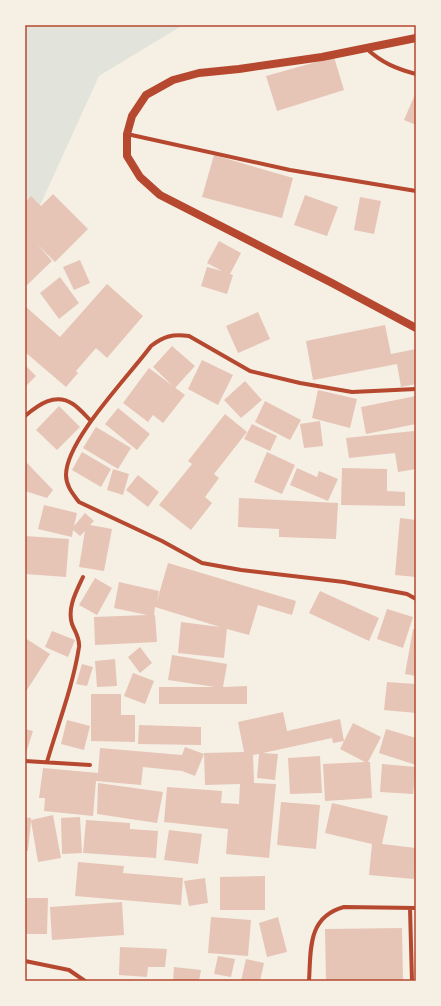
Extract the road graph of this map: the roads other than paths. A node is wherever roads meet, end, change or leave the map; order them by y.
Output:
1 (416, 38) edge
2 (367, 48) junction
3 (416, 74) edge
4 (127, 134) junction
5 (416, 191) edge
6 (416, 328) edge
7 (416, 389) edge
8 (25, 416) edge
9 (91, 421) junction
10 (83, 578) dead end
11 (416, 599) edge
12 (25, 761) edge
13 (47, 762) junction
14 (90, 765) dead end
15 (410, 908) junction
16 (416, 908) edge
17 (25, 961) edge
18 (85, 981) edge
19 (309, 981) edge
20 (412, 981) edge

1 - 2 main road
2 - 3 street
2 - 4 main road
4 - 5 street
4 - 6 main road
7 - 9 street
8 - 9 street
9 - 11 street
10 - 13 street
12 - 13 street
13 - 14 street
15 - 16 street
15 - 19 street
15 - 20 street
17 - 18 street

